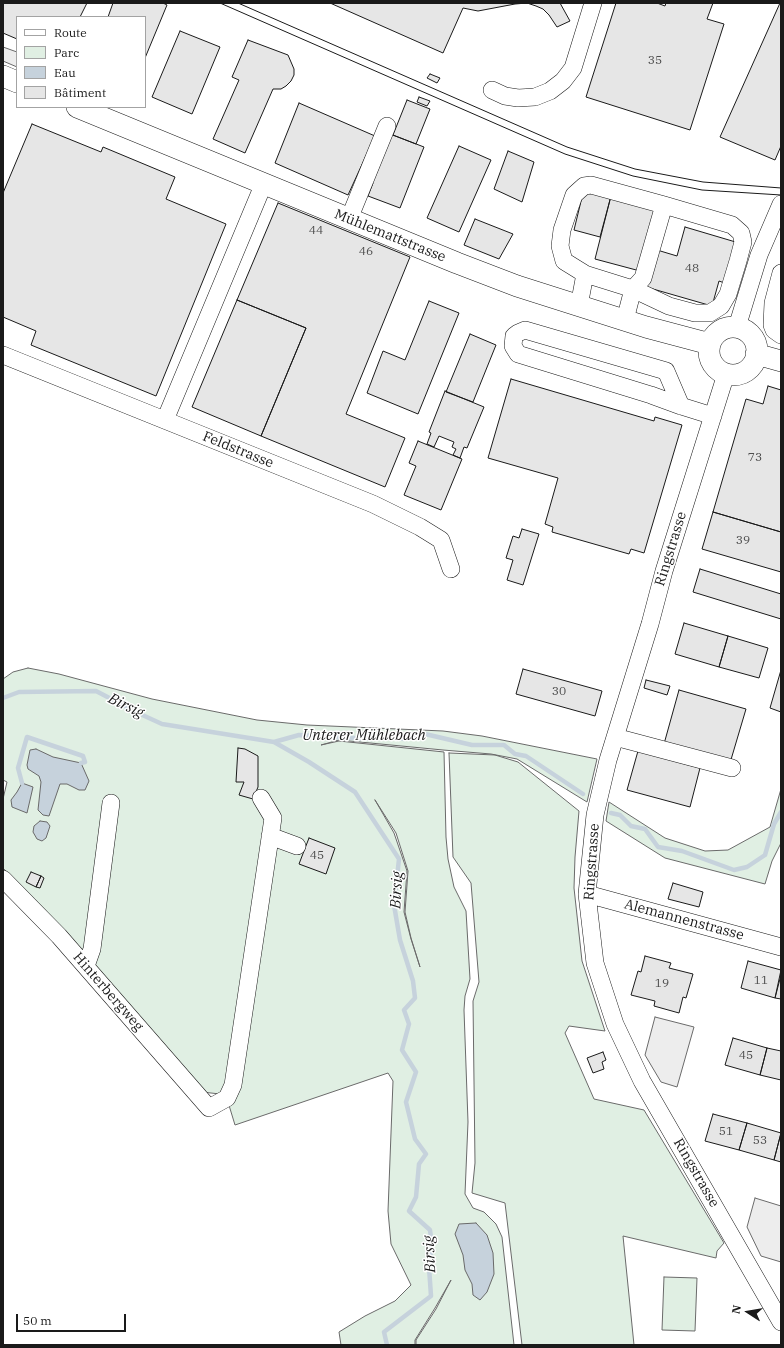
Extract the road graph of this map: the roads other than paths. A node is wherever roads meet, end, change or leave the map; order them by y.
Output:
1 (593, 3) edge
2 (3, 76) edge
3 (16, 82) edge
4 (492, 90) dead end
5 (79, 108) edge
6 (387, 126) dead end
7 (264, 183) junction
8 (781, 204) edge
9 (664, 205) junction
10 (348, 219) junction
11 (781, 273) edge
12 (585, 274) junction
13 (633, 289) junction
14 (579, 306) junction
15 (781, 310) edge
16 (625, 320) junction
17 (737, 327) junction
18 (776, 330) edge
19 (710, 344) junction
20 (756, 354) junction
21 (3, 355) edge
22 (781, 361) edge
23 (726, 374) junction
24 (681, 406) junction
25 (713, 416) junction
26 (165, 420) junction
27 (451, 569) dead end
28 (615, 737) junction
29 (732, 768) dead end
30 (261, 798) dead end
31 (111, 802) dead end
32 (270, 836) junction
33 (297, 846) dead end
34 (3, 879) edge
35 (587, 894) junction
36 (781, 946) edge
37 (86, 966) junction
38 (781, 1322) edge

1 - 4 street
2 - 3 main road
5 - 7 main road, Mühlemattstrasse
6 - 10 street
7 - 10 main road, Mühlemattstrasse
7 - 26 street
8 - 17 street
9 - 12 street
9 - 13 street
9 - 13 street
10 - 14 main road, Mühlemattstrasse
11 - 18 street
12 - 13 street
12 - 14 street
13 - 16 street
14 - 16 main road, Mühlemattstrasse
15 - 18 street
16 - 19 main road, Mühlemattstrasse
17 - 19 main road
17 - 20 main road
19 - 23 main road
20 - 22 main road
20 - 23 main road
21 - 26 street, Feldstrasse
23 - 25 street, Ringstrasse
24 - 24 street
24 - 25 street
25 - 28 street, Ringstrasse
26 - 27 street, Feldstrasse
28 - 29 street
28 - 35 street, Ringstrasse
30 - 32 street
31 - 37 street
32 - 33 street
32 - 37 street, Hinterbergweg
34 - 37 street, Hinterbergweg
35 - 36 street, Alemannenstrasse
35 - 38 street, Ringstrasse

